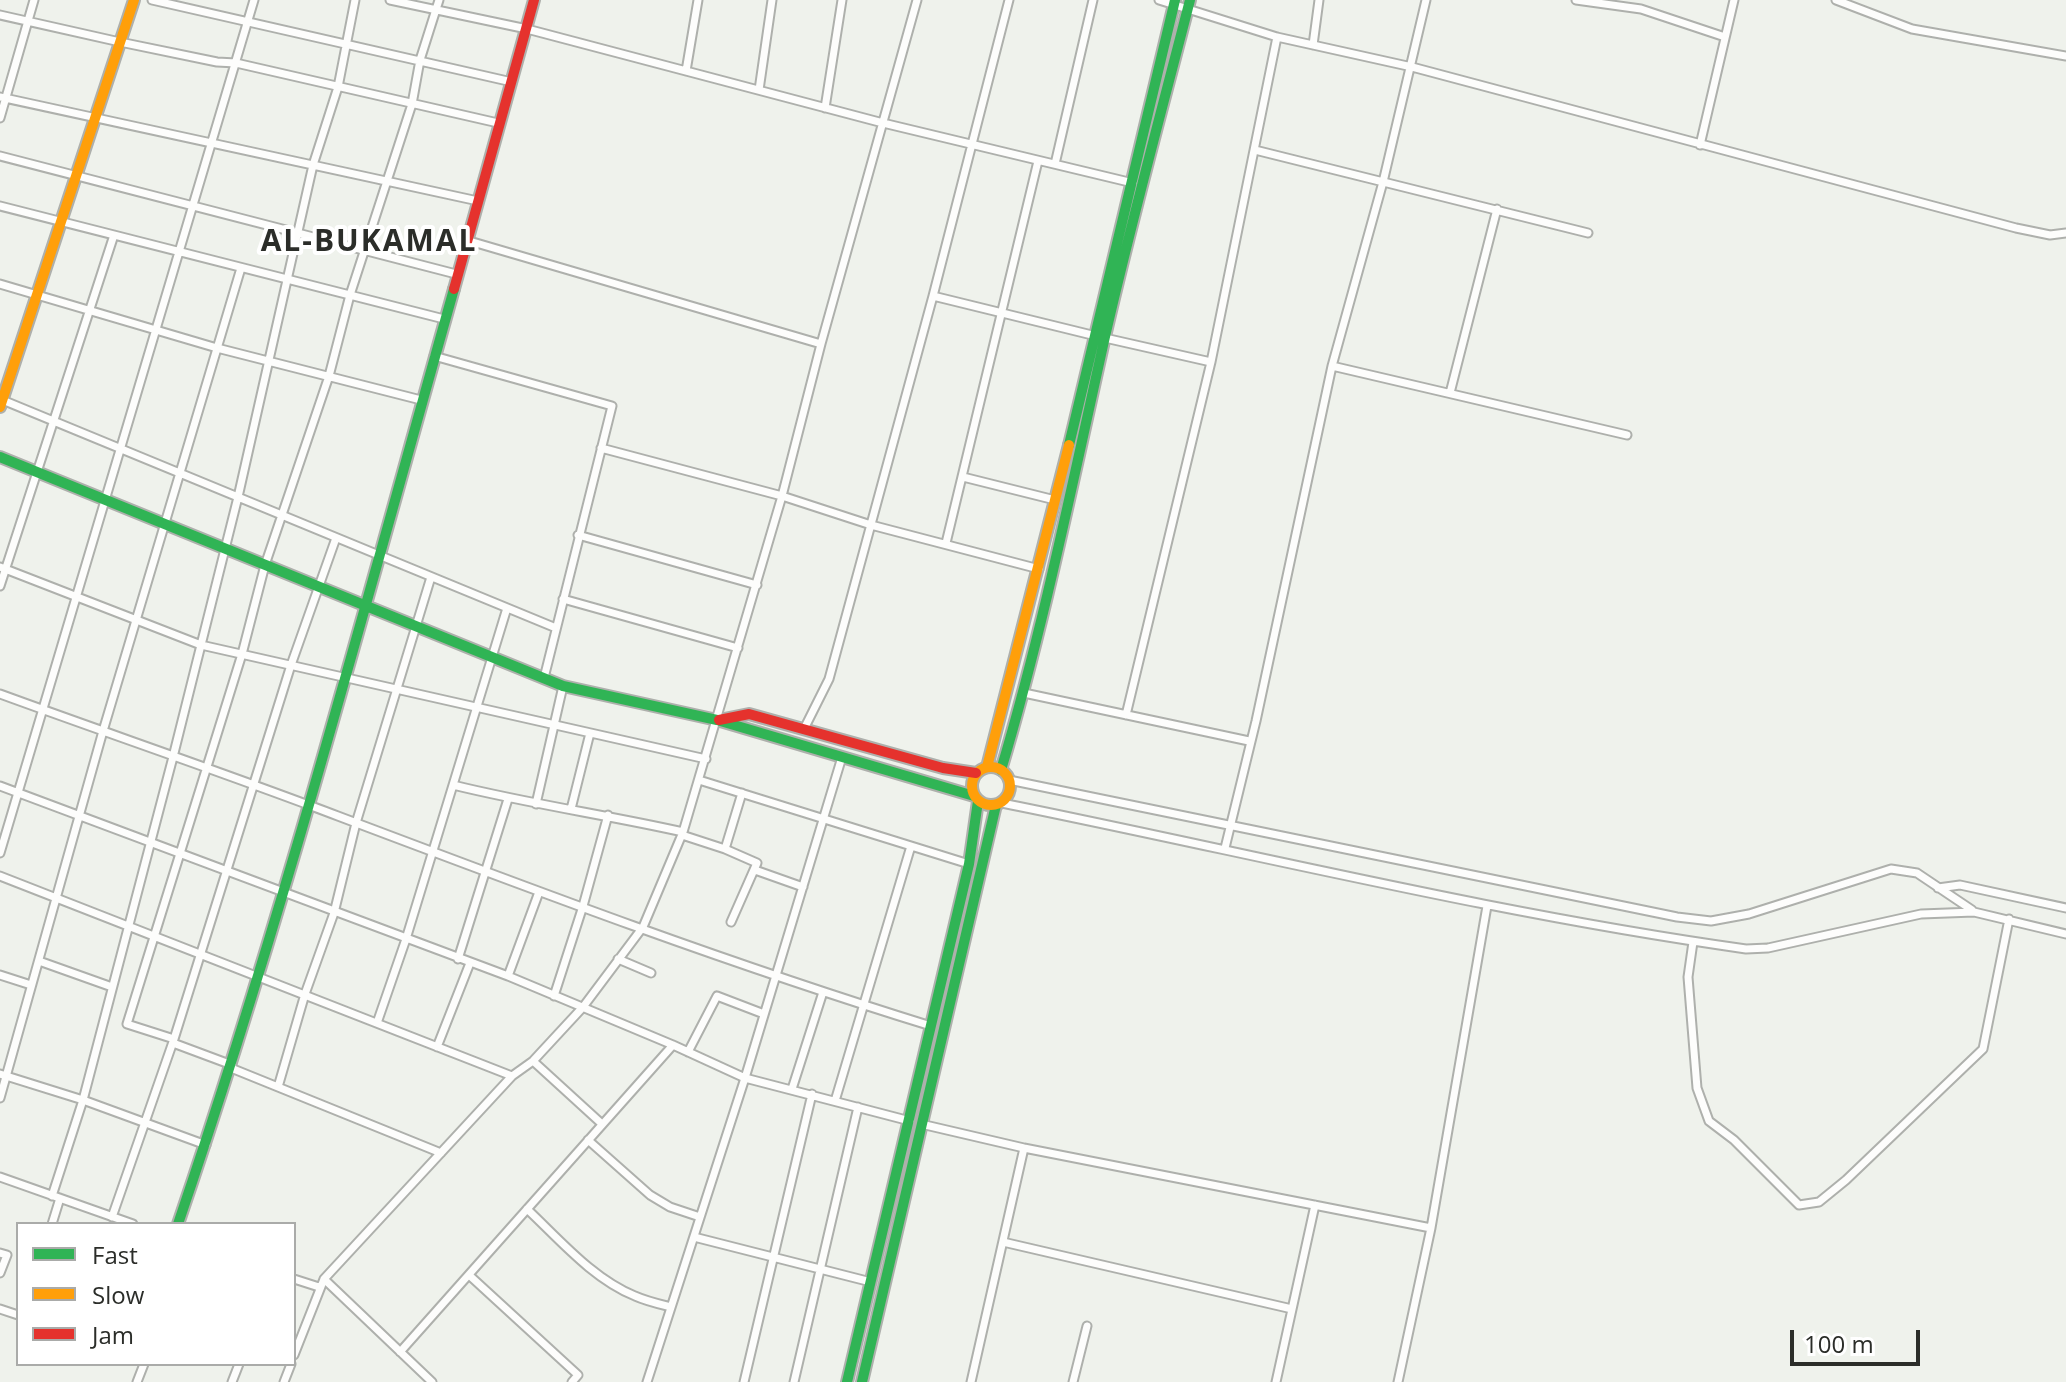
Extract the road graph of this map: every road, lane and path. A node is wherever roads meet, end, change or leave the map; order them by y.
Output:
1 (34, 0) edge
2 (134, 0) edge
3 (152, 0) edge
4 (254, 0) edge
5 (355, 0) edge
6 (390, 0) edge
7 (439, 0) edge
8 (534, 0) edge
9 (698, 0) edge
10 (772, 0) edge
11 (842, 0) edge
12 (917, 0) edge
13 (1009, 0) edge
14 (1093, 0) edge
15 (1159, 0) edge
16 (1319, 0) edge
17 (1426, 0) edge
18 (1576, 0) edge
19 (1734, 0) edge
20 (1836, 0) edge
21 (1174, 2) edge
22 (1189, 5) edge
23 (435, 9) junction
24 (0, 15) edge
25 (247, 21) junction
26 (30, 23) junction
27 (527, 29) junction
28 (1277, 37) junction
29 (1725, 37) junction
30 (120, 42) junction
31 (346, 43) junction
32 (1313, 45) junction
33 (2066, 56) edge
34 (420, 60) junction
35 (236, 63) junction
36 (1412, 67) junction
37 (686, 71) junction
38 (512, 82) junction
39 (338, 87) junction
40 (759, 90) junction
41 (3, 98) edge
42 (412, 104) junction
43 (825, 108) junction
44 (97, 117) junction
45 (0, 118) edge
46 (498, 123) junction
47 (883, 123) junction
48 (211, 143) junction
49 (971, 144) junction
50 (1700, 145) junction
51 (1255, 150) junction
52 (0, 156) edge
53 (1038, 161) junction
54 (1055, 164) junction
55 (313, 165) junction
56 (78, 176) junction
57 (387, 181) junction
58 (1383, 182) junction
59 (1133, 183) junction
60 (478, 201) junction
61 (192, 205) junction
62 (0, 206) edge
63 (1497, 209) junction
64 (63, 222) junction
65 (298, 233) junction
66 (1588, 233) dead end
67 (2066, 233) edge
68 (114, 235) junction
69 (466, 240) junction
70 (366, 250) junction
71 (178, 251) junction
72 (241, 268) junction
73 (456, 274) junction
74 (287, 279) junction
75 (0, 284) edge
76 (350, 295) junction
77 (38, 296) junction
78 (933, 296) junction
79 (89, 311) junction
80 (1000, 315) junction
81 (444, 319) junction
82 (155, 330) junction
83 (1100, 337) junction
84 (821, 344) junction
85 (217, 348) junction
86 (433, 356) junction
87 (268, 360) junction
88 (1211, 362) junction
89 (1332, 366) junction
90 (329, 376) junction
91 (1450, 393) junction
92 (421, 400) junction
93 (1, 402) edge
94 (53, 422) junction
95 (1627, 435) dead end
96 (119, 448) junction
97 (601, 448) junction
98 (0, 457) edge
99 (36, 473) junction
100 (179, 473) junction
101 (963, 477) junction
102 (782, 496) junction
103 (238, 497) junction
104 (104, 500) junction
105 (1055, 500) junction
106 (282, 515) junction
107 (164, 524) junction
108 (871, 525) junction
109 (578, 535) junction
110 (336, 538) junction
111 (946, 543) junction
112 (225, 549) junction
113 (378, 555) junction
114 (265, 565) junction
115 (2, 568) edge
116 (1039, 569) junction
117 (431, 577) junction
118 (757, 585) junction
119 (0, 586) edge
120 (317, 586) junction
121 (75, 597) junction
122 (563, 599) junction
123 (364, 606) junction
124 (507, 608) junction
125 (136, 621) junction
126 (416, 626) junction
127 (556, 628) junction
128 (201, 645) junction
129 (738, 648) junction
130 (242, 654) junction
131 (493, 658) junction
132 (291, 665) junction
133 (544, 678) junction
134 (347, 679) junction
135 (563, 686) junction
136 (397, 689) junction
137 (1024, 693) junction
138 (0, 694) edge
139 (478, 707) junction
140 (43, 709) junction
141 (1126, 715) junction
142 (717, 720) junction
143 (553, 724) junction
144 (804, 729) junction
145 (103, 731) junction
146 (590, 733) junction
147 (1249, 741) junction
148 (173, 757) junction
149 (842, 757) junction
150 (706, 759) junction
151 (987, 767) junction
152 (206, 768) junction
153 (1001, 770) junction
154 (976, 773) junction
155 (699, 780) junction
156 (1009, 780) junction
157 (453, 785) junction
158 (0, 786) edge
159 (254, 787) junction
160 (742, 793) junction
161 (19, 794) junction
162 (976, 798) junction
163 (508, 799) junction
164 (536, 804) junction
165 (999, 804) junction
166 (310, 805) junction
167 (571, 809) junction
168 (608, 815) junction
169 (80, 817) junction
170 (823, 819) junction
171 (356, 823) junction
172 (1230, 826) junction
173 (683, 834) junction
174 (151, 844) junction
175 (911, 846) junction
176 (1225, 848) junction
177 (725, 849) junction
178 (431, 852) junction
179 (0, 853) edge
180 (178, 855) junction
181 (969, 864) junction
182 (755, 870) junction
183 (226, 872) junction
184 (486, 872) junction
185 (0, 876) edge
186 (803, 887) junction
187 (1938, 888) junction
188 (539, 892) junction
189 (282, 893) junction
190 (57, 898) junction
191 (583, 906) junction
192 (1487, 906) junction
193 (2066, 908) edge
194 (1974, 912) junction
195 (334, 913) junction
196 (2009, 919) junction
197 (731, 922) dead end
198 (129, 925) junction
199 (643, 927) junction
200 (2066, 934) edge
201 (156, 936) junction
202 (406, 939) junction
203 (1693, 942) junction
204 (201, 954) junction
205 (458, 959) junction
206 (618, 959) junction
207 (39, 961) junction
208 (470, 963) junction
209 (651, 973) dead end
210 (0, 975) edge
211 (776, 975) junction
212 (508, 976) junction
213 (257, 977) junction
214 (31, 985) junction
215 (112, 987) junction
216 (823, 992) junction
217 (305, 994) junction
218 (554, 996) junction
219 (864, 1005) junction
220 (583, 1007) junction
221 (764, 1014) junction
222 (377, 1023) junction
223 (931, 1026) junction
224 (173, 1041) junction
225 (673, 1045) junction
226 (437, 1047) junction
227 (688, 1052) junction
228 (533, 1061) junction
229 (231, 1066) junction
230 (3, 1075) edge
231 (512, 1076) junction
232 (745, 1078) junction
233 (278, 1087) junction
234 (792, 1089) junction
235 (812, 1094) junction
236 (0, 1098) edge
237 (83, 1100) junction
238 (835, 1101) junction
239 (858, 1107) junction
240 (910, 1121) junction
241 (144, 1122) junction
242 (602, 1124) junction
243 (921, 1124) junction
244 (588, 1140) junction
245 (206, 1145) junction
246 (1024, 1148) junction
247 (441, 1153) junction
248 (0, 1177) edge
249 (56, 1197) junction
250 (1315, 1205) junction
251 (527, 1209) junction
252 (112, 1217) junction
253 (700, 1217) junction
254 (52, 1222) edge
255 (127, 1222) edge
256 (179, 1222) edge
257 (1431, 1228) junction
258 (694, 1237) junction
259 (1003, 1242) junction
260 (0, 1253) edge
261 (774, 1259) junction
262 (823, 1270) junction
263 (0, 1273) edge
264 (469, 1275) junction
265 (324, 1279) junction
266 (296, 1280) edge
267 (871, 1282) junction
268 (319, 1287) junction
269 (671, 1307) junction
270 (1292, 1309) junction
271 (1087, 1326) dead end
272 (296, 1349) edge
273 (400, 1352) junction
274 (432, 1382) edge
275 (572, 1382) edge
276 (647, 1382) edge
277 (744, 1382) edge
278 (794, 1382) edge
279 (847, 1382) edge
280 (862, 1382) edge
281 (971, 1382) edge
282 (1073, 1382) edge
283 (1276, 1382) edge
284 (1398, 1382) edge

1 - 26 street
2 - 30 street
3 - 25 street
4 - 25 street
5 - 31 street
6 - 23 street
7 - 23 street
8 - 27 street
9 - 37 street
10 - 40 street
11 - 43 street
12 - 47 street
13 - 49 street
14 - 54 street
15 - 21 street
16 - 32 street
17 - 36 street
18 - 29 street
19 - 29 street
20 - 33 street
21 - 22 street
21 - 59 street
22 - 28 street
22 - 83 street
23 - 27 street
23 - 34 street
24 - 26 street
25 - 31 street
25 - 35 street
26 - 30 street
26 - 41 street
27 - 37 street
27 - 38 street
28 - 32 street
28 - 51 street
29 - 50 street
30 - 35 street
30 - 44 street
31 - 34 street
31 - 39 street
32 - 36 street
34 - 38 street
34 - 42 street
35 - 39 street
35 - 48 street
36 - 50 street
36 - 58 street
37 - 40 street
38 - 46 street
39 - 42 street
39 - 55 street
40 - 43 street
41 - 44 street
41 - 45 street
42 - 46 street
42 - 57 street
43 - 47 street
44 - 48 street
44 - 56 street
46 - 60 street
47 - 49 street
47 - 84 street
48 - 55 street
48 - 61 street
49 - 53 street
49 - 78 street
50 - 67 street
51 - 58 street
51 - 88 street
52 - 56 street
53 - 54 street
53 - 80 street
54 - 59 street
55 - 57 street
55 - 65 street
56 - 61 street
56 - 64 street
57 - 60 street
57 - 70 street
58 - 63 street
58 - 89 street
59 - 83 street
60 - 69 street
61 - 65 street
61 - 71 street
62 - 64 street
63 - 66 street
63 - 91 street
64 - 68 street
64 - 77 street
65 - 70 street
65 - 74 street
68 - 71 street
68 - 79 street
69 - 73 street
69 - 84 street
70 - 73 street
70 - 76 street
71 - 72 street
71 - 82 street
72 - 74 street
72 - 85 street
73 - 81 street
74 - 76 street
74 - 87 street
75 - 77 street
76 - 81 street
76 - 90 street
77 - 79 street
77 - 93 street
78 - 80 street
78 - 108 street
79 - 82 street
79 - 94 street
80 - 83 street
80 - 101 street
81 - 86 street
82 - 85 street
82 - 96 street
83 - 88 street
83 - 105 street
83 - 137 street
84 - 102 street
85 - 87 street
85 - 100 street
86 - 92 street
86 - 97 street
87 - 90 street
87 - 103 street
88 - 141 street
89 - 91 street
89 - 147 street
90 - 92 street
90 - 106 street
91 - 95 street
92 - 113 street
93 - 94 street
94 - 96 street
94 - 99 street
96 - 100 street
96 - 104 street
97 - 102 street
97 - 109 street
98 - 99 street
99 - 104 street
99 - 115 street
100 - 103 street
100 - 107 street
101 - 105 street
101 - 111 street
102 - 108 street
102 - 118 street
103 - 106 street
103 - 112 street
104 - 107 street
104 - 121 street
105 - 116 street
106 - 110 street
106 - 114 street
107 - 112 street
107 - 125 street
108 - 111 street
108 - 144 street
109 - 118 street
109 - 122 street
110 - 113 street
110 - 120 street
111 - 116 street
112 - 114 street
112 - 128 street
113 - 117 street
113 - 123 street
114 - 120 street
114 - 130 street
115 - 119 street
115 - 121 street
116 - 151 street
117 - 124 street
117 - 126 street
118 - 129 street
120 - 123 street
120 - 132 street
121 - 125 street
121 - 140 street
122 - 127 street
122 - 129 street
123 - 126 street
123 - 134 street
124 - 127 street
124 - 131 street
125 - 128 street
125 - 145 street
126 - 131 street
126 - 136 street
127 - 133 street
128 - 130 street
128 - 148 street
129 - 142 street
130 - 132 street
130 - 152 street
131 - 133 street
131 - 139 street
132 - 134 street
132 - 159 street
133 - 135 street
134 - 136 street
134 - 166 street
135 - 142 street
135 - 143 street
136 - 139 street
136 - 171 street
137 - 141 street
137 - 153 street
138 - 140 street
139 - 143 street
139 - 157 street
140 - 145 street
140 - 161 street
141 - 147 street
142 - 144 street
142 - 149 street
142 - 150 street
143 - 146 street
143 - 164 street
144 - 154 street
145 - 148 street
145 - 169 street
146 - 150 street
146 - 167 street
147 - 172 street
148 - 152 street
148 - 174 street
149 - 162 street
149 - 170 street
150 - 155 street
151 - 153 street
151 - 154 street
152 - 159 street
152 - 180 street
153 - 156 street
154 - 162 street
155 - 160 street
155 - 173 street
156 - 165 street
156 - 172 street
157 - 163 street
157 - 178 street
158 - 161 street
159 - 166 street
159 - 183 street
160 - 170 street
160 - 177 street
161 - 169 street
161 - 179 street
162 - 165 street
162 - 181 street
163 - 164 street
163 - 184 street
164 - 167 street
165 - 176 street
165 - 243 street
166 - 171 street
166 - 189 street
167 - 168 street
168 - 173 street
168 - 191 street
169 - 174 street
169 - 190 street
170 - 175 street
170 - 186 street
171 - 178 street
171 - 195 street
172 - 176 street
172 - 187 street
173 - 177 street
173 - 199 street
174 - 180 street
174 - 198 street
175 - 181 street
175 - 219 street
176 - 192 street
177 - 182 street
178 - 184 street
178 - 202 street
180 - 183 street
180 - 201 street
181 - 223 street
182 - 186 street
182 - 197 street
183 - 189 street
183 - 204 street
184 - 188 street
184 - 205 street
185 - 190 street
186 - 211 street
187 - 193 street
187 - 194 street
188 - 191 street
188 - 212 street
189 - 195 street
189 - 213 street
190 - 198 street
190 - 207 street
191 - 199 street
191 - 218 street
192 - 203 street
192 - 257 street
194 - 196 street
194 - 203 street
195 - 202 street
195 - 217 street
196 - 200 street
196 - 203 street
198 - 201 street
198 - 215 street
199 - 206 street
199 - 211 street
201 - 204 street
201 - 224 street
202 - 205 street
202 - 222 street
204 - 213 street
204 - 224 street
205 - 208 street
206 - 209 street
206 - 220 street
207 - 214 street
207 - 215 street
208 - 212 street
208 - 226 street
210 - 214 street
211 - 216 street
211 - 221 street
212 - 218 street
213 - 217 street
213 - 229 street
214 - 230 street
215 - 237 street
216 - 219 street
216 - 234 street
217 - 222 street
217 - 233 street
218 - 220 street
219 - 223 street
219 - 238 street
220 - 225 street
220 - 228 street
221 - 227 street
221 - 232 street
222 - 226 street
223 - 240 street
224 - 229 street
224 - 241 street
225 - 227 street
225 - 242 street
226 - 231 street
227 - 232 street
228 - 231 street
228 - 242 street
229 - 233 street
229 - 245 street
230 - 236 street
230 - 237 street
231 - 247 street
232 - 234 street
232 - 253 street
233 - 247 street
234 - 235 street
235 - 238 street
235 - 261 street
237 - 241 street
237 - 249 street
238 - 239 street
239 - 240 street
239 - 262 street
240 - 267 street
241 - 245 street
241 - 252 street
242 - 244 street
243 - 246 street
243 - 280 street
244 - 251 street
244 - 253 street
245 - 256 street
246 - 250 street
246 - 259 street
247 - 265 street
248 - 249 street
249 - 252 street
249 - 254 street
250 - 257 street
250 - 270 street
251 - 264 street
251 - 269 street
252 - 255 street
253 - 258 street
257 - 284 street
258 - 261 street
258 - 269 street
259 - 270 street
259 - 281 street
260 - 263 street
261 - 262 street
261 - 277 street
262 - 267 street
262 - 278 street
264 - 273 street
264 - 275 street
265 - 268 street
265 - 273 street
266 - 268 street
267 - 279 street
268 - 272 street
269 - 276 street
270 - 283 street
271 - 282 street
273 - 274 street

